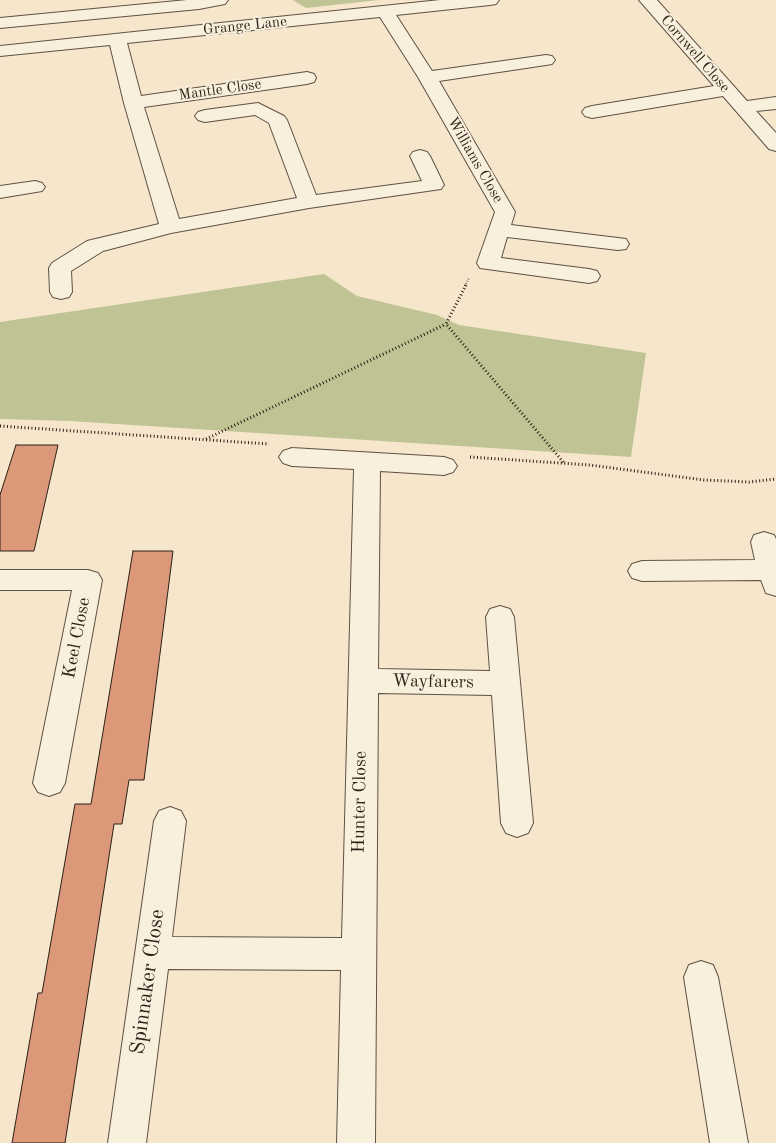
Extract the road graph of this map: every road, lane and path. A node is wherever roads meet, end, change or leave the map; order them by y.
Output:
1 (219, 0) edge
2 (490, 0) edge
3 (648, 0) edge
4 (56, 9) edge
5 (385, 11) junction
6 (0, 23) edge
7 (117, 39) junction
8 (0, 51) edge
9 (546, 60) dead end
10 (427, 77) junction
11 (307, 78) dead end
12 (727, 90) junction
13 (776, 102) edge
14 (133, 103) junction
15 (742, 107) junction
16 (592, 112) dead end
17 (205, 116) dead end
18 (776, 145) edge
19 (420, 156) dead end
20 (34, 187) dead end
21 (0, 192) edge
22 (309, 202) junction
23 (171, 227) junction
24 (499, 230) junction
25 (618, 244) dead end
26 (488, 263) junction
27 (589, 276) dead end
28 (61, 292) dead end
29 (446, 324) junction
30 (206, 440) dead end
31 (292, 457) dead end
32 (367, 462) junction
33 (564, 464) dead end
34 (444, 466) dead end
35 (764, 542) dead end
36 (642, 570) dead end
37 (774, 579) edge
38 (0, 580) edge
39 (500, 617) dead end
40 (362, 681) junction
41 (505, 683) junction
42 (49, 783) dead end
43 (170, 821) dead end
44 (517, 823) dead end
45 (152, 954) junction
46 (358, 954) junction
47 (701, 977) dead end
48 (127, 1143) edge
49 (356, 1143) edge
50 (729, 1143) edge

1 - 4 street
2 - 5 street, Grange Lane
3 - 12 street, Cornwell Close
4 - 6 street
5 - 7 street, Grange Lane
5 - 10 street, Williams Close
7 - 8 street, Grange Lane
7 - 14 street
9 - 10 street
10 - 24 street, Williams Close
11 - 14 street, Mantle Close
12 - 15 street, Cornwell Close
12 - 16 street
13 - 15 street, Cornwell Close
14 - 23 street
15 - 18 street, Cornwell Close
17 - 22 street, Mantle Close
19 - 22 street
20 - 21 street
22 - 23 street
23 - 28 street
24 - 25 street
24 - 26 street, Williams Close
26 - 27 street
26 - 29 path
29 - 30 path
29 - 33 path
31 - 32 street
32 - 34 street
32 - 40 street, Hunter Close
35 - 37 street
36 - 37 street
38 - 42 street, Keel Close
39 - 41 street
40 - 41 street, Wayfarers
40 - 46 street, Hunter Close
41 - 44 street
43 - 45 street, Spinnaker Close
45 - 46 street
45 - 48 street, Spinnaker Close
46 - 49 street, Hunter Close
47 - 50 street

